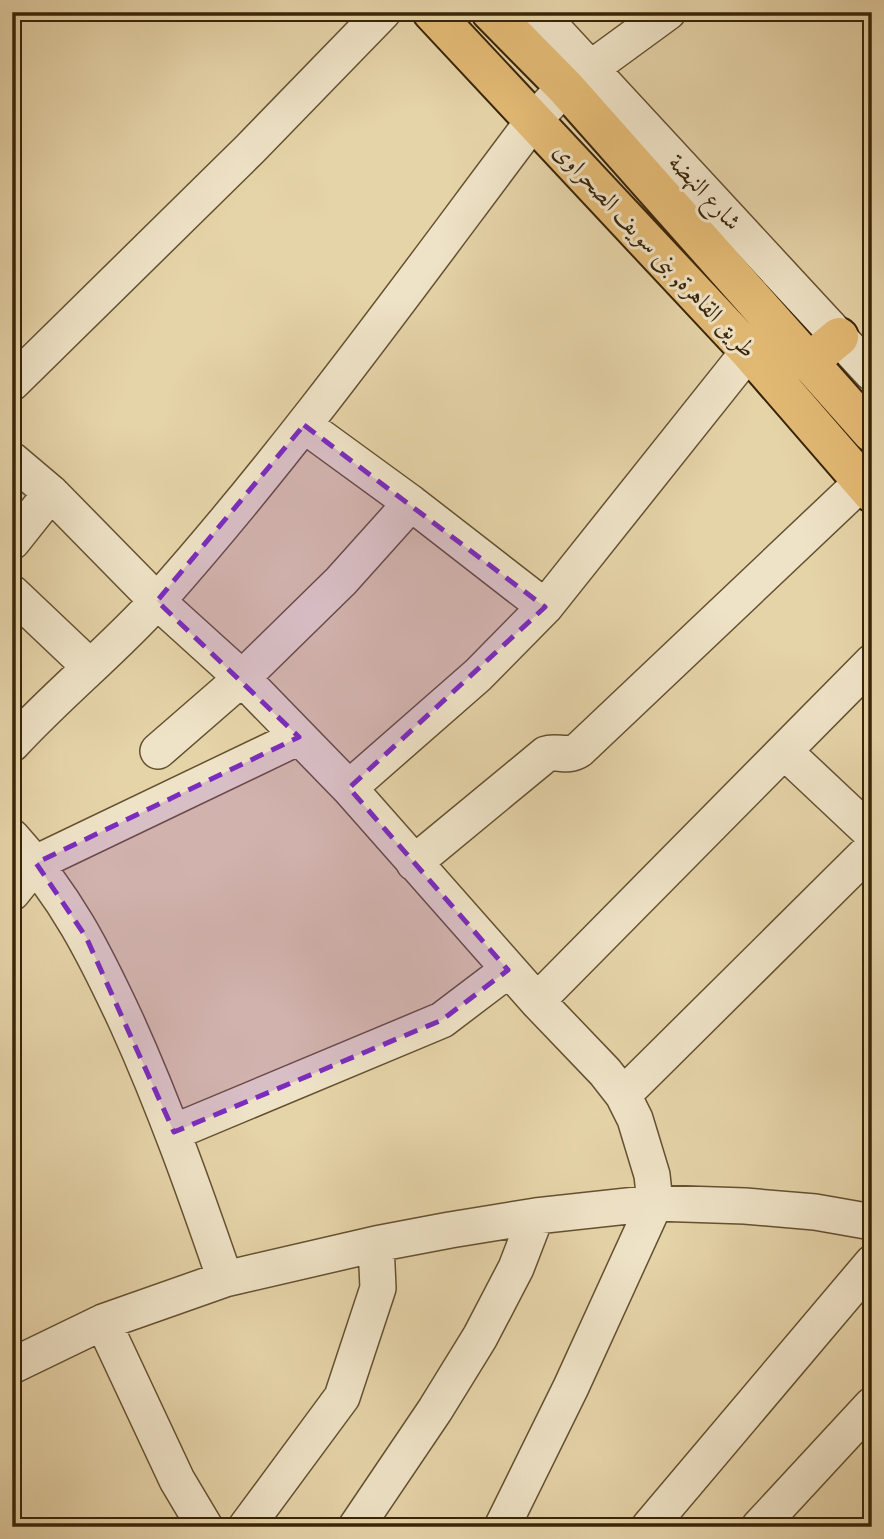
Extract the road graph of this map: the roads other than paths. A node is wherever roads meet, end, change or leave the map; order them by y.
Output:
1 (383, 12) edge
2 (432, 12) edge
3 (491, 12) edge
4 (668, 12) edge
5 (545, 24) edge
6 (578, 78) junction
7 (534, 120) junction
8 (839, 337) junction
9 (748, 351) junction
10 (808, 363) junction
11 (872, 373) edge
12 (12, 383) edge
13 (304, 425) junction
14 (872, 433) edge
15 (12, 460) edge
16 (867, 488) edge
17 (51, 493) junction
18 (411, 503) junction
19 (12, 542) edge
20 (12, 593) edge
21 (157, 601) junction
22 (545, 607) junction
23 (872, 662) edge
24 (89, 667) junction
25 (242, 678) junction
26 (299, 737) junction
27 (12, 744) edge
28 (158, 751) dead end
29 (784, 751) junction
30 (349, 788) junction
31 (12, 837) edge
32 (872, 837) edge
33 (872, 845) edge
34 (36, 863) junction
35 (414, 863) junction
36 (12, 893) edge
37 (508, 970) junction
38 (537, 1001) junction
39 (623, 1096) junction
40 (174, 1132) junction
41 (655, 1203) junction
42 (536, 1216) junction
43 (872, 1222) edge
44 (376, 1244) junction
45 (872, 1263) edge
46 (225, 1279) junction
47 (103, 1322) junction
48 (12, 1366) edge
49 (872, 1405) edge
50 (507, 1525) edge
51 (205, 1527) edge
52 (246, 1527) edge
53 (356, 1527) edge
54 (649, 1527) edge
55 (759, 1527) edge

1 - 12 street
2 - 7 main road, طريق القاهرة, بنى سويف الصحراوى
3 - 5 main road, طريق القاهرة, بنى سويف الصحراوى
4 - 6 street
5 - 6 main road, طريق القاهرة, بنى سويف الصحراوى
6 - 7 street
6 - 8 street, شارع النهضة
6 - 10 main road, طريق القاهرة, بنى سويف الصحراوى
7 - 9 main road, طريق القاهرة, بنى سويف الصحراوى
7 - 13 street
8 - 10 main road
8 - 11 street, شارع النهضة
9 - 16 main road, طريق القاهرة, بنى سويف الصحراوى
9 - 22 street
10 - 14 main road, طريق القاهرة, بنى سويف الصحراوى
13 - 18 street
13 - 21 street
15 - 17 street
16 - 35 street
17 - 19 street
17 - 21 street
18 - 22 street
18 - 25 street
20 - 24 street
21 - 24 street
21 - 25 street
22 - 30 street
23 - 29 street
24 - 27 street
25 - 26 street
25 - 28 street
26 - 30 street
26 - 34 street
29 - 32 street
29 - 38 street
30 - 35 street
31 - 34 street
33 - 39 street
34 - 36 street
34 - 40 street
35 - 37 street
37 - 38 street
37 - 40 street
38 - 39 street
39 - 41 street
40 - 46 street
41 - 42 street
41 - 43 street
41 - 50 street
42 - 44 street
42 - 53 street
44 - 46 street
44 - 52 street
45 - 54 street
46 - 47 street
47 - 48 street
47 - 51 street
49 - 55 street

